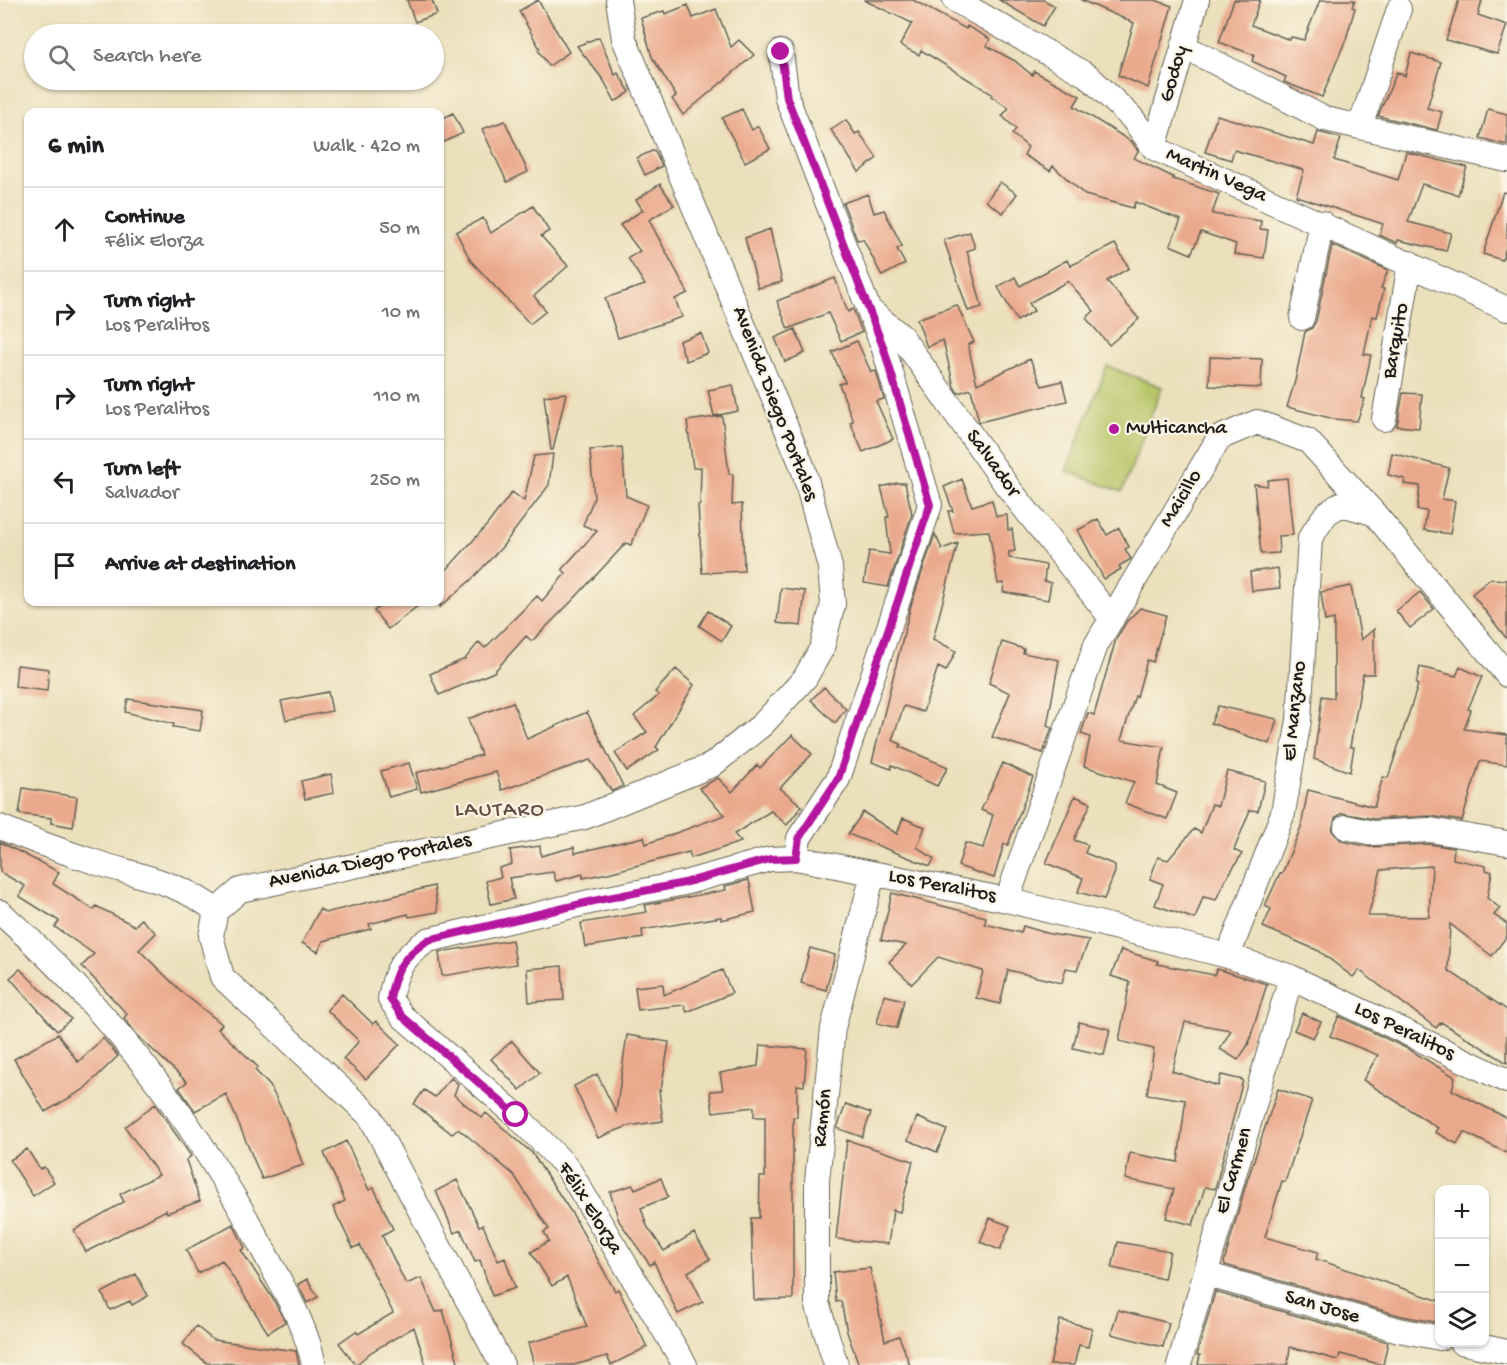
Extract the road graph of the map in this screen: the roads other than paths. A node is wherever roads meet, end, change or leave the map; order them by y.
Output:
1 (618, 0) edge
2 (955, 0) edge
3 (1197, 0) edge
4 (1399, 9) dead end
5 (1183, 46) junction
6 (781, 52) dead end
7 (1360, 127) junction
8 (1154, 148) junction
9 (1507, 160) edge
10 (1322, 223) junction
11 (1410, 263) junction
12 (1507, 309) edge
13 (870, 311) junction
14 (1302, 318) dead end
15 (1384, 419) dead end
16 (1374, 513) junction
17 (1112, 619) junction
18 (1507, 675) edge
19 (0, 827) edge
20 (1346, 827) dead end
21 (1507, 843) edge
22 (796, 858) junction
23 (873, 874) junction
24 (1007, 900) junction
25 (216, 911) junction
26 (0, 912) edge
27 (1228, 956) junction
28 (1291, 977) junction
29 (390, 999) joint
30 (1507, 1081) edge
31 (1205, 1274) junction
32 (1435, 1337) edge
33 (1484, 1347) edge
34 (1507, 1352) edge
35 (314, 1365) edge
36 (502, 1365) edge
37 (685, 1365) edge
38 (836, 1365) edge
39 (1179, 1365) edge

1 - 25 street, Avenida Diego Portales
2 - 8 street, Martin Vega
3 - 5 street, Godoy
4 - 7 street
5 - 7 street
5 - 8 street, Godoy
6 - 13 street, Salvador
7 - 9 street
8 - 10 street, Martin Vega
10 - 11 street, Martin Vega
10 - 14 street
11 - 12 street, Martin Vega
11 - 15 street, Barquito
13 - 17 street, Salvador
13 - 22 street, Salvador
16 - 17 street, Maicillo
16 - 18 street, Maicillo
16 - 27 street, El Manzano
17 - 24 street, Maicillo
19 - 25 street
20 - 21 street
22 - 23 street, Los Peralitos
22 - 29 street, Los Peralitos
23 - 24 street, Los Peralitos
23 - 38 street, Ramón
24 - 27 street, Los Peralitos
25 - 36 street
26 - 35 street
27 - 28 street, Los Peralitos
28 - 30 street, Los Peralitos
28 - 31 street, El Carmen
29 - 37 street, Félix Elorza
31 - 32 street, San Jose
31 - 39 street, El Carmen
33 - 34 street

